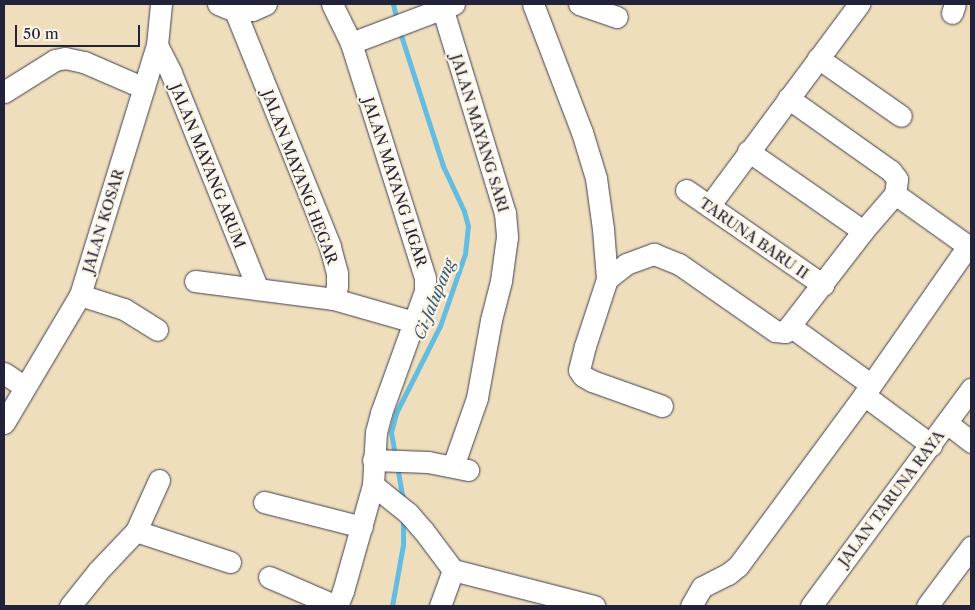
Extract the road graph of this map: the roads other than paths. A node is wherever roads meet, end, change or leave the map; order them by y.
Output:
1 (161, 4) edge
2 (266, 4) edge
3 (332, 4) edge
4 (533, 4) edge
5 (579, 4) edge
6 (859, 4) edge
7 (227, 7) edge
8 (446, 11) edge
9 (616, 17) dead end
10 (351, 43) junction
11 (157, 44) junction
12 (818, 58) junction
13 (144, 88) junction
14 (4, 92) edge
15 (788, 98) junction
16 (901, 116) dead end
17 (748, 151) junction
18 (686, 190) dead end
19 (895, 194) junction
20 (709, 206) junction
21 (863, 231) junction
22 (970, 244) edge
23 (608, 279) junction
24 (196, 281) dead end
25 (823, 286) junction
26 (258, 288) junction
27 (80, 295) junction
28 (334, 299) junction
29 (414, 322) junction
30 (790, 326) junction
31 (157, 330) dead end
32 (4, 373) edge
33 (25, 388) junction
34 (867, 389) junction
35 (971, 389) edge
36 (662, 406) dead end
37 (4, 423) edge
38 (947, 424) junction
39 (971, 442) edge
40 (931, 446) junction
41 (389, 461) junction
42 (160, 480) dead end
43 (373, 485) junction
44 (264, 502) dead end
45 (362, 527) junction
46 (136, 531) junction
47 (971, 547) edge
48 (230, 562) dead end
49 (453, 570) junction
50 (268, 578) dead end
51 (522, 598) edge
52 (70, 606) edge
53 (337, 606) edge
54 (440, 606) edge
55 (594, 606) edge
56 (691, 606) edge
57 (811, 606) edge
58 (927, 606) edge

1 - 11 street, JALAN KOSAR
2 - 7 street
3 - 10 street, JALAN MAYANG LIGAR
4 - 23 street
5 - 9 street
6 - 12 street
7 - 28 street, JALAN MAYANG HEGAR
8 - 10 street
8 - 41 street, JALAN MAYANG SARI
10 - 29 street, JALAN MAYANG LIGAR
11 - 13 street, JALAN KOSAR
11 - 26 street, JALAN MAYANG ARUM
12 - 15 street
12 - 16 street
13 - 14 street
13 - 27 street, JALAN KOSAR
15 - 17 street
15 - 19 street
17 - 20 street
17 - 21 street
18 - 20 street, TARUNA BARU II
19 - 21 street
19 - 22 street
20 - 25 street, TARUNA BARU II
21 - 25 street
22 - 34 street
23 - 30 street
23 - 36 street
24 - 26 street
25 - 30 street
26 - 28 street
27 - 31 street
27 - 33 street, JALAN KOSAR
28 - 29 street
29 - 41 street, JALAN MAYANG LIGAR
30 - 34 street
32 - 33 street
33 - 37 street, JALAN KOSAR
34 - 40 street
34 - 56 street
35 - 38 street, JALAN TARUNA RAYA
38 - 39 street
38 - 40 street, JALAN TARUNA RAYA
40 - 57 street, JALAN TARUNA RAYA
41 - 43 street, JALAN MAYANG LIGAR
42 - 46 street
43 - 45 street, JALAN MAYANG LIGAR
43 - 49 street
44 - 45 street
45 - 53 street, JALAN MAYANG LIGAR
46 - 48 street
46 - 52 street
47 - 58 street
49 - 51 street
49 - 54 street
50 - 53 street
51 - 55 street

